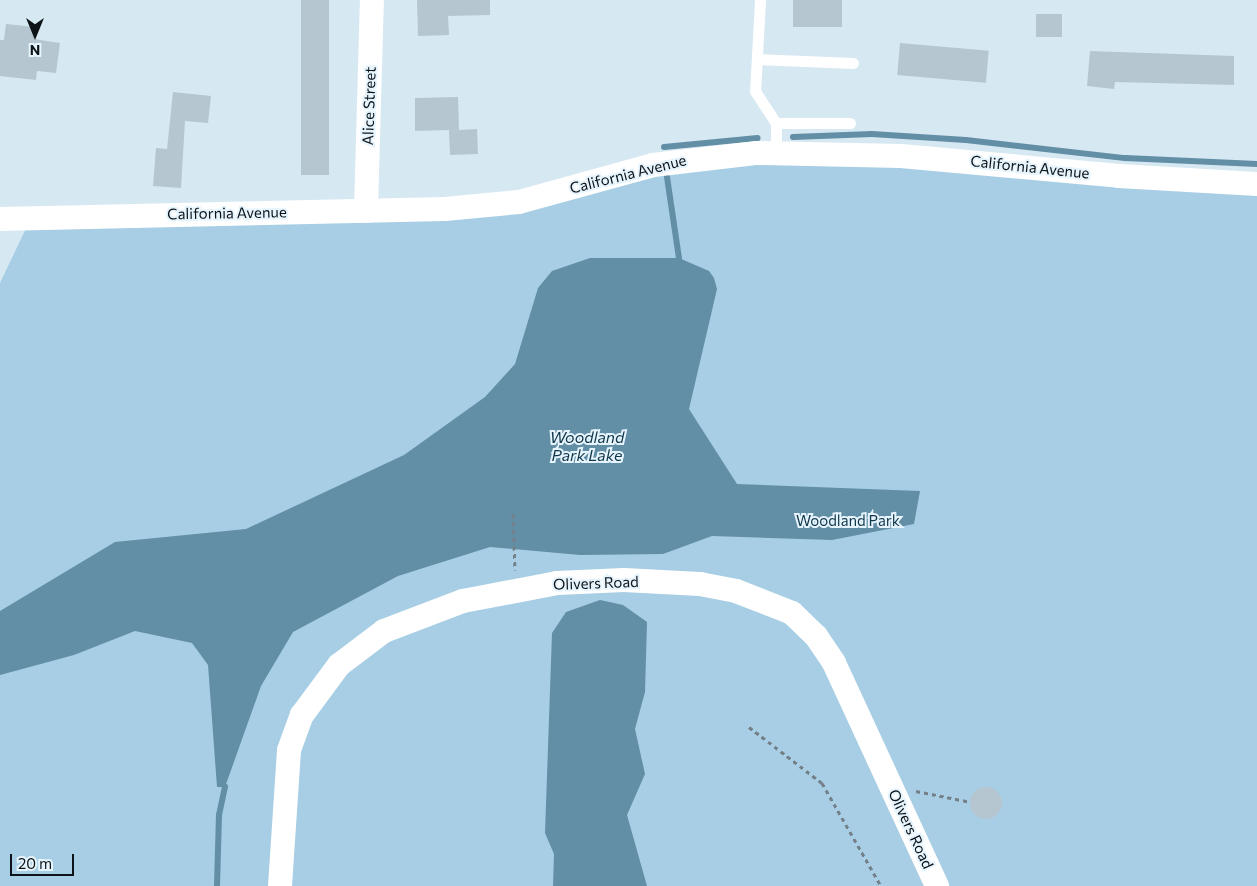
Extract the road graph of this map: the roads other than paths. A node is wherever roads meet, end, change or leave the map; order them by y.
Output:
1 (372, 0) edge
2 (760, 0) edge
3 (757, 59) junction
4 (854, 63) dead end
5 (776, 123) junction
6 (850, 123) dead end
7 (776, 153) junction
8 (1257, 184) edge
9 (366, 211) junction
10 (0, 219) edge
11 (280, 886) edge
12 (937, 886) edge

1 - 9 street, Alice Street
2 - 3 lane
3 - 4 lane
3 - 5 lane
5 - 6 lane
5 - 7 lane
7 - 8 street, California Avenue
7 - 9 street, California Avenue
9 - 10 street, California Avenue
11 - 12 street, Olivers Road

